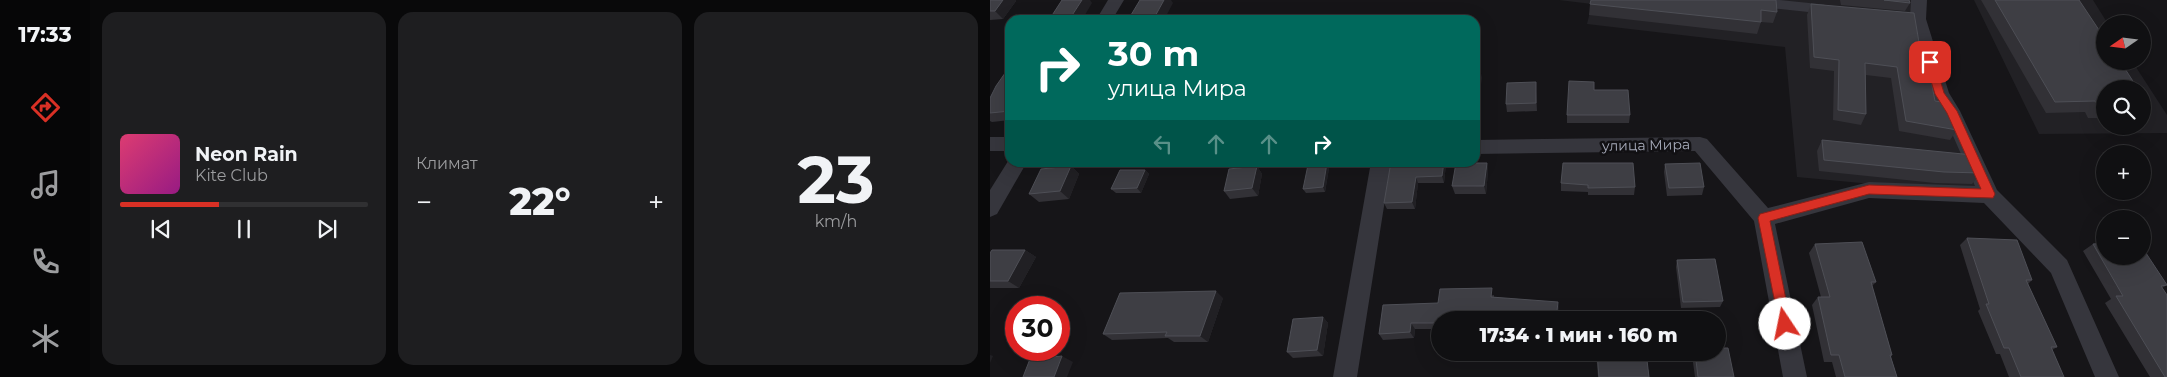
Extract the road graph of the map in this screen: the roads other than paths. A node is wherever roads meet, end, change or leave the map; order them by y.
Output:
1 (1116, 0) edge
2 (1752, 2) edge
3 (1829, 10) edge
4 (1915, 13) edge
5 (1107, 15) edge
6 (990, 144) edge
7 (1005, 144) edge
8 (1480, 147) edge
9 (1015, 167) edge
10 (1380, 167) edge
11 (1989, 194) junction
12 (990, 208) edge
13 (1764, 218) junction
14 (1345, 377) edge
15 (1795, 377) edge
16 (2107, 377) edge

1 - 5 street
2 - 3 lane
4 - 11 street
6 - 7 street
8 - 13 street, улица Мира
9 - 12 street
10 - 14 street
11 - 13 street
11 - 16 street
13 - 15 street

